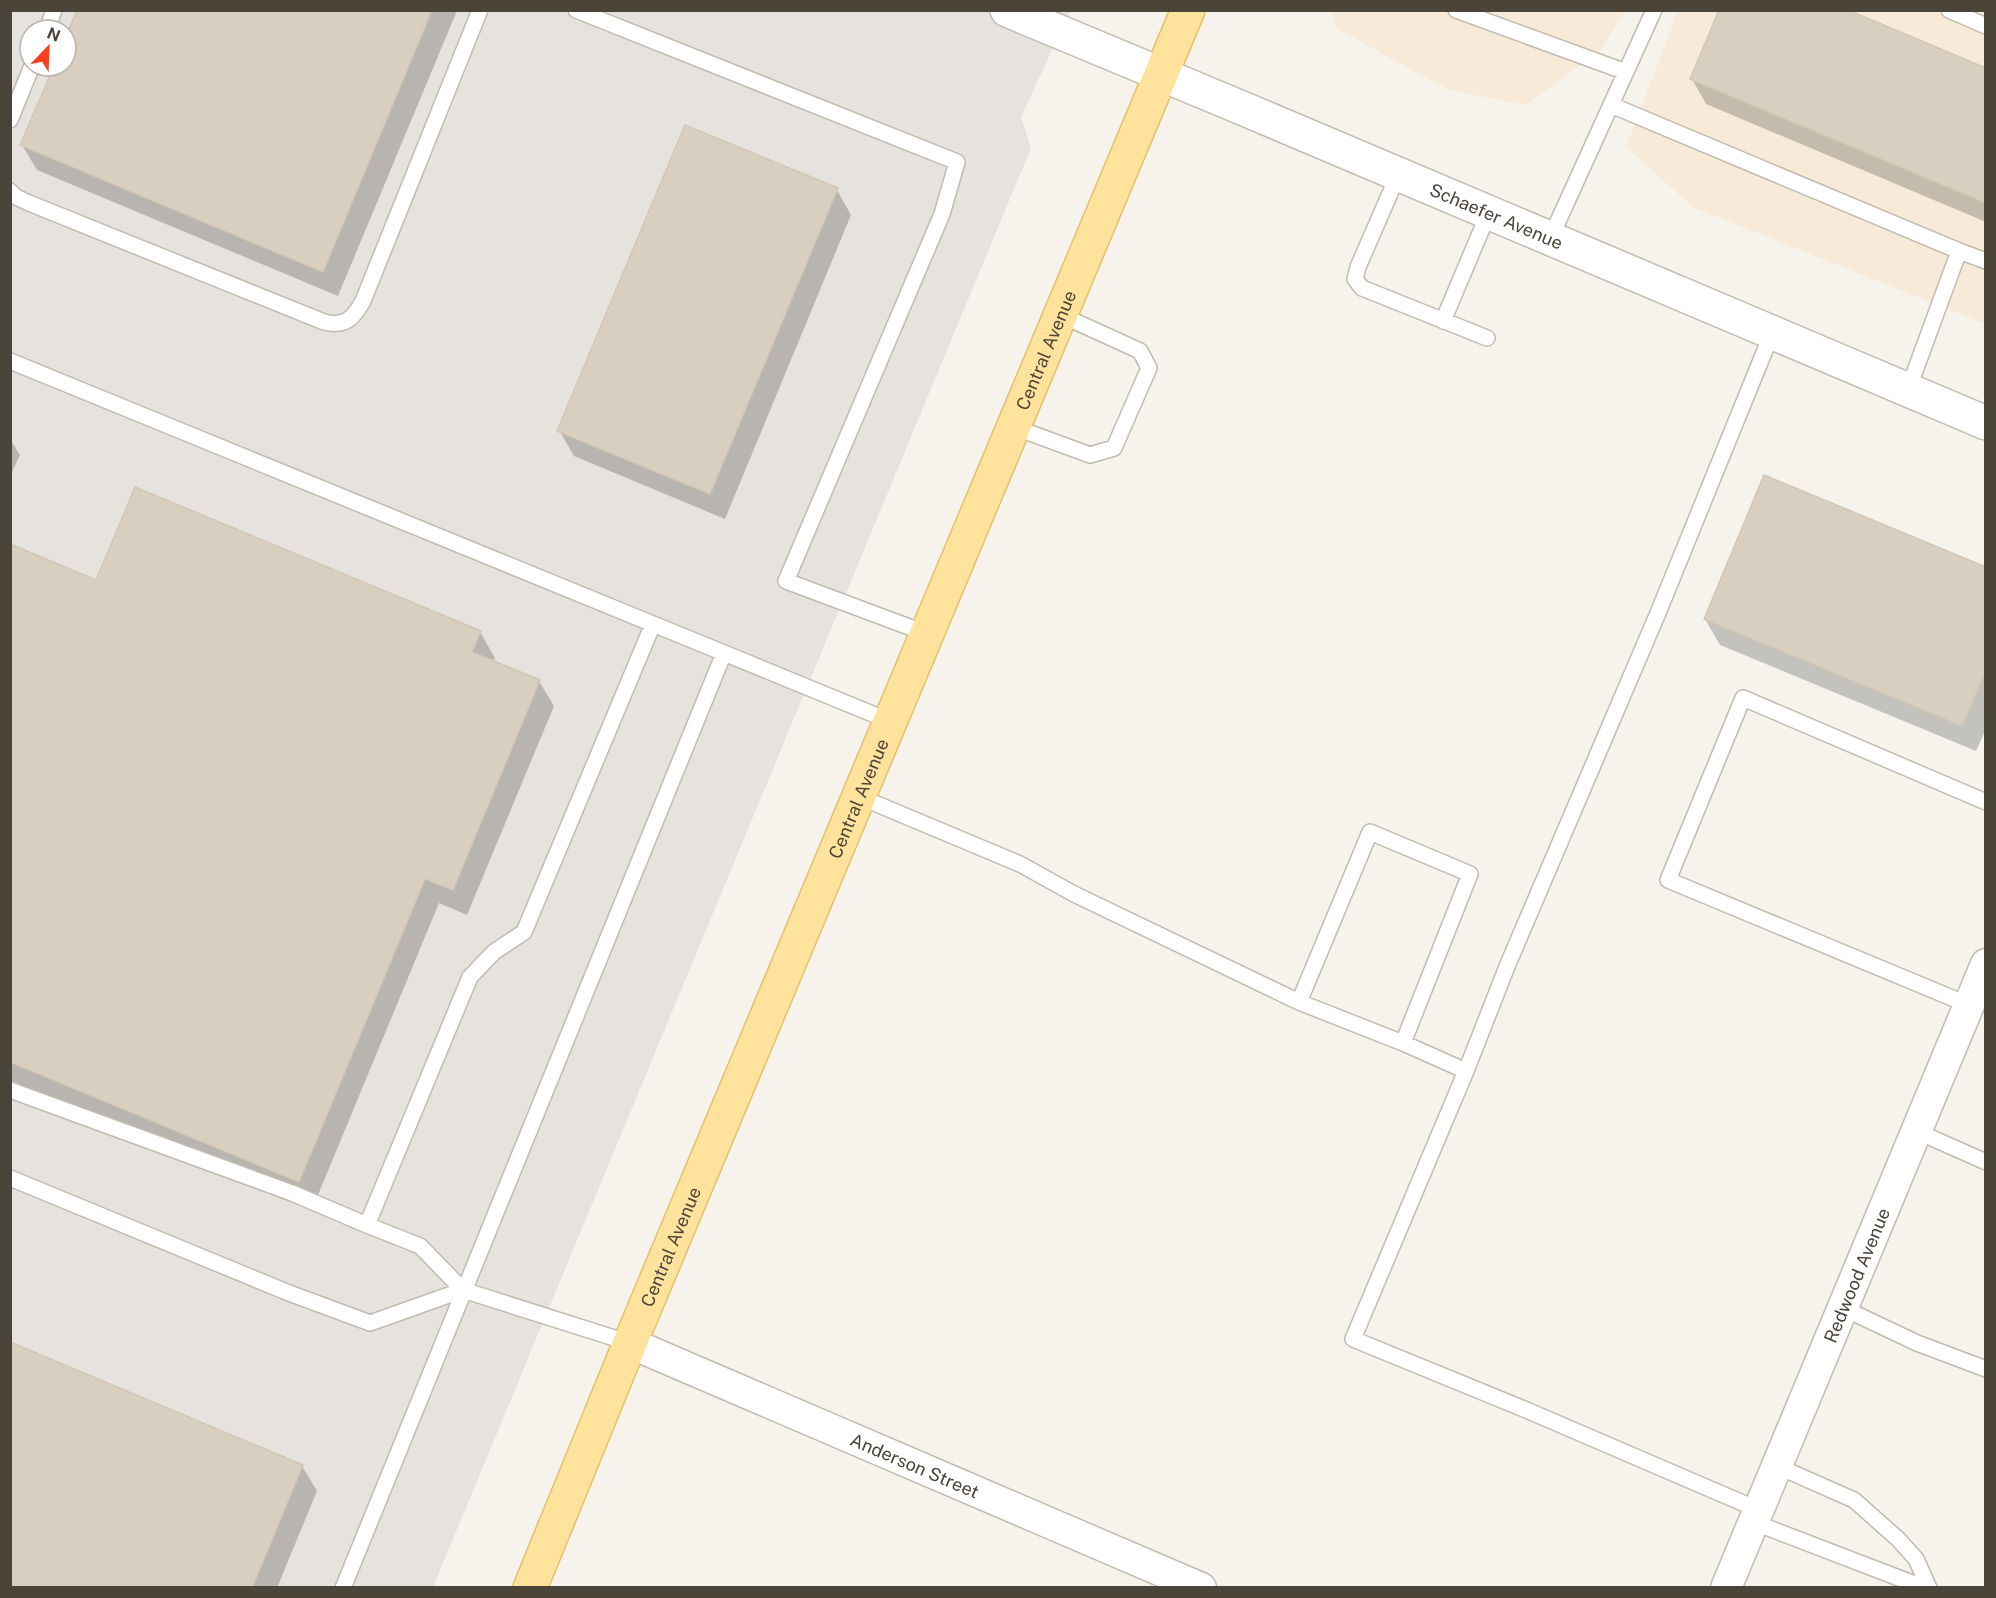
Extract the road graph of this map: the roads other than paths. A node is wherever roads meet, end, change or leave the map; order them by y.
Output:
1 (480, 10) edge
2 (576, 10) edge
3 (1006, 10) edge
4 (1188, 10) edge
5 (1456, 10) edge
6 (1654, 10) edge
7 (1949, 10) edge
8 (1986, 26) edge
9 (1626, 72) junction
10 (1162, 75) junction
11 (27, 78) edge
12 (1611, 105) junction
13 (10, 120) edge
14 (1398, 175) junction
15 (10, 191) edge
16 (1489, 212) junction
17 (1550, 239) junction
18 (1959, 251) junction
19 (1986, 261) edge
20 (1061, 315) junction
21 (1443, 321) junction
22 (1772, 333) junction
23 (1487, 338) dead end
24 (10, 361) edge
25 (1908, 390) junction
26 (1986, 423) edge
27 (1014, 427) junction
28 (653, 624) junction
29 (928, 634) junction
30 (724, 653) junction
31 (892, 722) junction
32 (860, 797) junction
33 (1986, 802) edge
34 (1986, 964) edge
35 (1299, 1002) junction
36 (1968, 1005) junction
37 (1403, 1043) junction
38 (1466, 1071) junction
39 (10, 1090) edge
40 (1916, 1131) junction
41 (1986, 1162) edge
42 (10, 1178) edge
43 (368, 1225) junction
44 (463, 1290) junction
45 (1843, 1308) junction
46 (630, 1343) junction
47 (1986, 1369) edge
48 (1777, 1466) junction
49 (1756, 1516) junction
50 (344, 1587) edge
51 (530, 1587) edge
52 (1201, 1587) edge
53 (1726, 1587) edge
54 (1927, 1587) edge

1 - 15 lane
2 - 29 lane
3 - 10 street, Schaefer Avenue
4 - 10 main road, Central Avenue
5 - 9 lane
6 - 9 lane
7 - 8 lane
9 - 12 lane
10 - 14 street, Schaefer Avenue
10 - 20 main road, Central Avenue
11 - 13 lane
12 - 17 lane
12 - 18 lane
14 - 16 street, Schaefer Avenue
14 - 21 lane
16 - 17 street, Schaefer Avenue
16 - 21 lane
17 - 22 street, Schaefer Avenue
18 - 19 lane
18 - 25 lane
20 - 27 main road, Central Avenue
20 - 27 lane
21 - 23 lane
22 - 25 street, Schaefer Avenue
22 - 38 lane
24 - 28 lane
25 - 26 street, Schaefer Avenue
27 - 29 main road, Central Avenue
28 - 30 lane
28 - 43 lane
29 - 31 main road, Central Avenue
30 - 31 lane
30 - 44 lane
31 - 32 main road, Central Avenue
32 - 35 lane
32 - 46 main road, Central Avenue
33 - 36 lane
34 - 36 street, Redwood Avenue
35 - 37 lane
35 - 37 lane
36 - 40 street, Redwood Avenue
37 - 38 lane
38 - 49 lane
39 - 43 lane
40 - 41 lane
40 - 45 street, Redwood Avenue
42 - 44 lane
43 - 44 lane
44 - 46 lane
44 - 50 lane
45 - 47 lane
45 - 48 street, Redwood Avenue
46 - 51 main road, Central Avenue
46 - 52 street, Anderson Street
48 - 49 street, Redwood Avenue
48 - 54 lane
49 - 53 street, Redwood Avenue
49 - 54 lane

